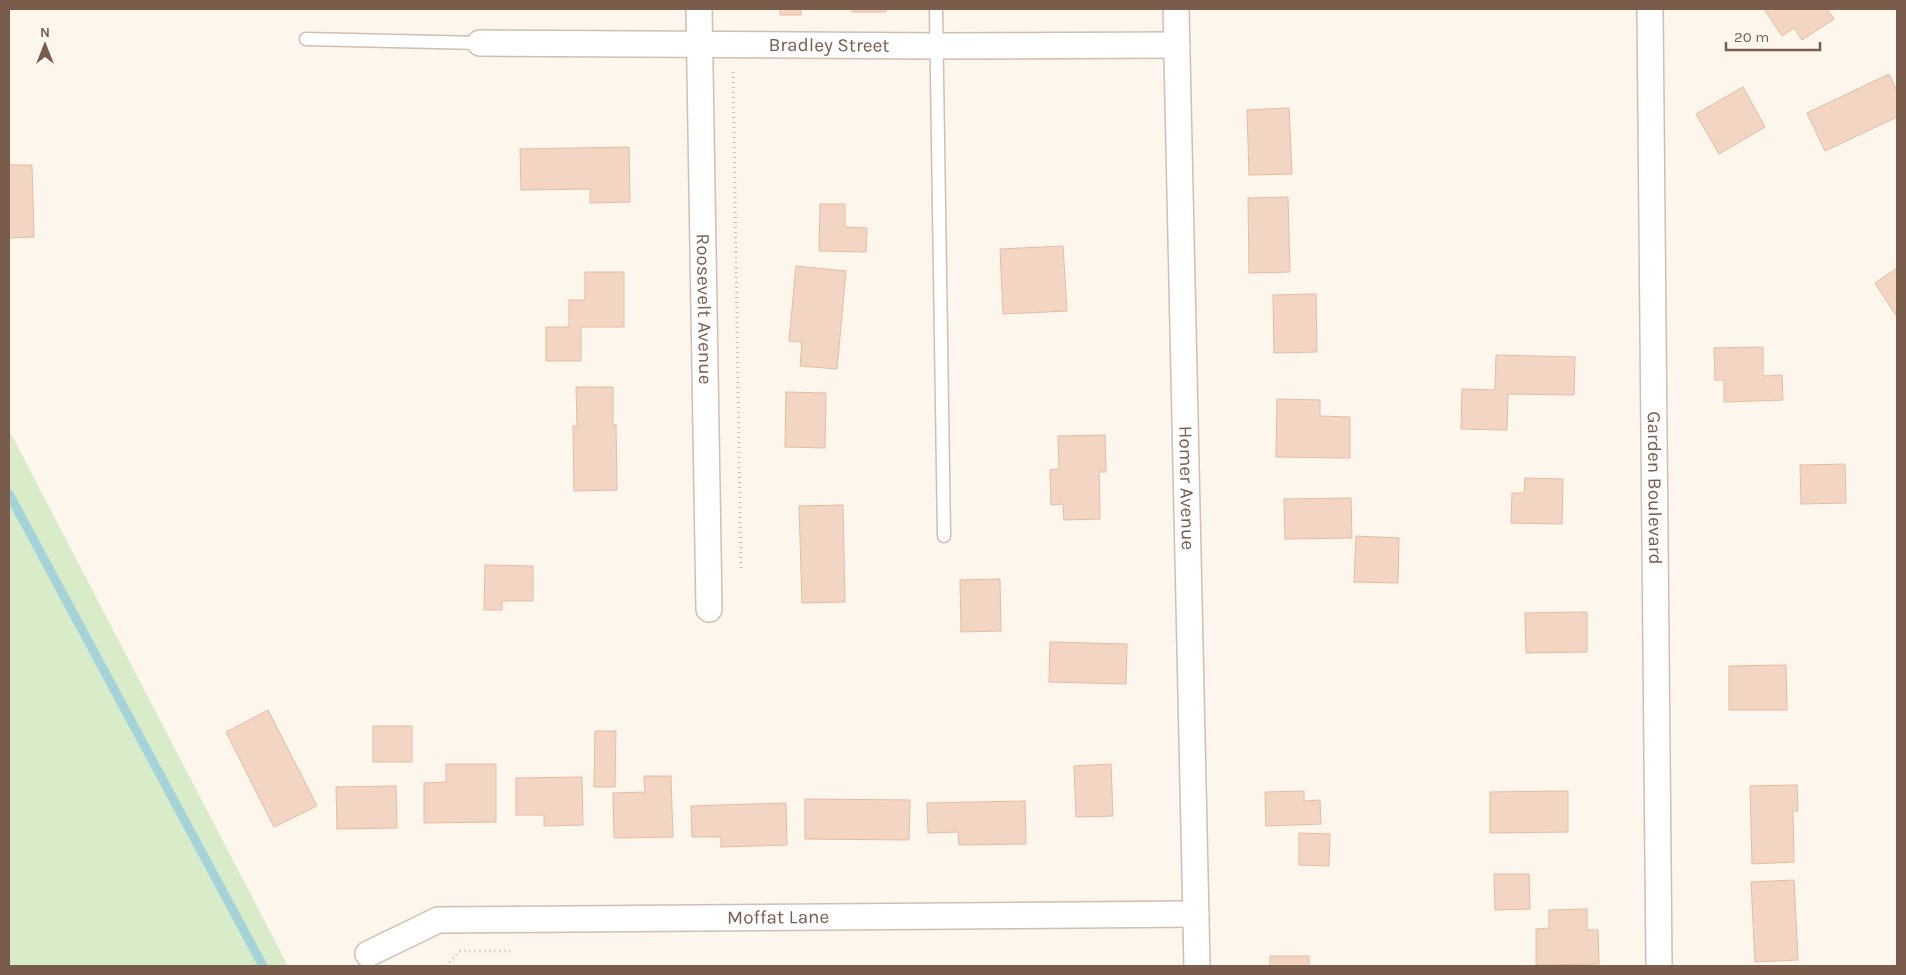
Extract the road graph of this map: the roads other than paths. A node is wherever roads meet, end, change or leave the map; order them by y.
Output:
1 (699, 9) edge
2 (936, 9) edge
3 (1176, 9) edge
4 (1650, 9) edge
5 (306, 39) dead end
6 (480, 43) joint
7 (700, 44) junction
8 (1177, 45) junction
9 (936, 46) junction
10 (944, 536) dead end
11 (709, 609) dead end
12 (1196, 914) junction
13 (368, 954) dead end
14 (1197, 966) edge
15 (1659, 966) edge

1 - 7 street, Roosevelt Avenue
2 - 9 lane
3 - 8 street, Homer Avenue
4 - 15 street, Garden Boulevard
5 - 6 lane
6 - 7 street, Bradley Street
7 - 9 street, Bradley Street
7 - 11 street, Roosevelt Avenue
8 - 9 street, Bradley Street
8 - 12 street, Homer Avenue
9 - 10 lane
12 - 13 street, Moffat Lane
12 - 14 street, Homer Avenue

